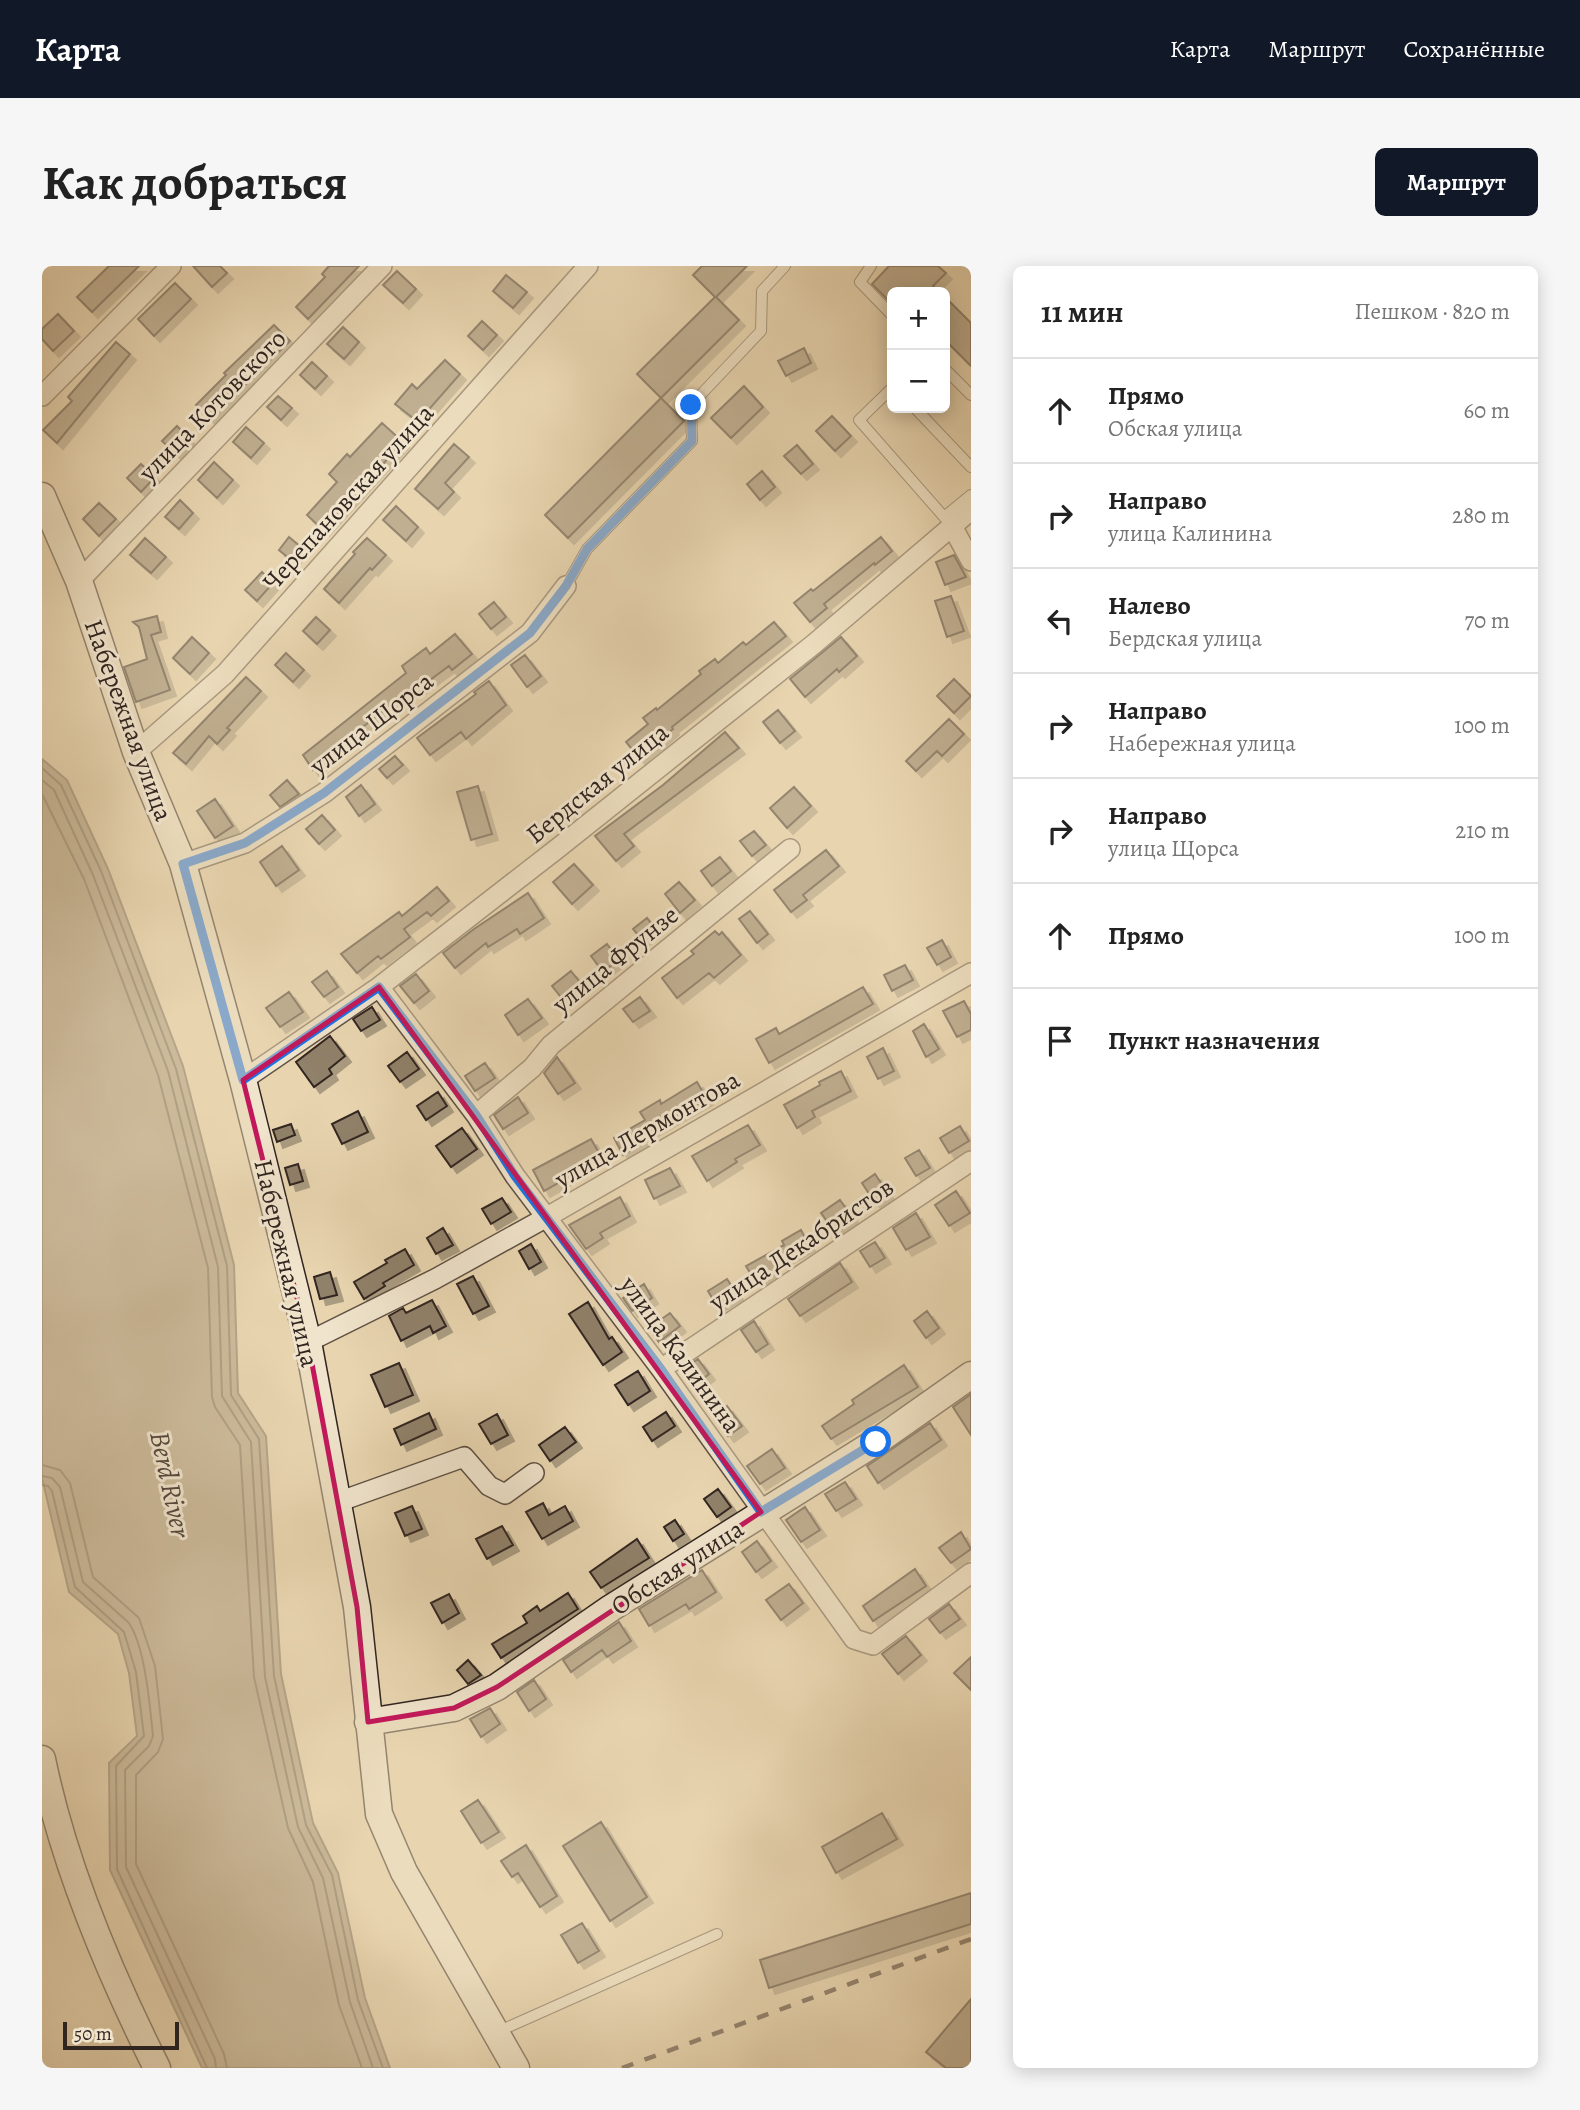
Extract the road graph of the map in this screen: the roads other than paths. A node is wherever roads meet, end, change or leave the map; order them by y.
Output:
1 (171, 266) edge
2 (382, 266) edge
3 (588, 266) edge
4 (785, 266) edge
5 (871, 266) edge
6 (887, 310) edge
7 (950, 374) edge
8 (887, 393) edge
9 (42, 396) edge
10 (971, 396) edge
11 (920, 413) edge
12 (971, 467) edge
13 (971, 495) edge
14 (42, 496) edge
15 (971, 510) edge
16 (948, 522) junction
17 (971, 561) edge
18 (79, 581) junction
19 (566, 586) joint
20 (136, 752) junction
21 (790, 849) dead end
22 (183, 864) junction
23 (971, 973) edge
24 (379, 987) junction
25 (243, 1080) junction
26 (476, 1115) junction
27 (971, 1161) edge
28 (547, 1217) junction
29 (308, 1342) junction
30 (661, 1369) junction
31 (971, 1375) edge
32 (534, 1473) dead end
33 (338, 1502) junction
34 (761, 1512) junction
35 (971, 1573) edge
36 (368, 1722) junction
37 (42, 1759) edge
38 (717, 1934) dead end
39 (497, 2033) junction
40 (157, 2068) edge
41 (516, 2068) edge

1 - 9 street
2 - 18 street, улица Котовского
3 - 20 street, Черепановская улица
4 - 19 lane
5 - 6 lane
7 - 10 lane
8 - 16 lane
11 - 12 lane
13 - 16 lane
14 - 18 street, Набережная улица
15 - 16 street, Бердская улица
16 - 17 street
16 - 24 street, Бердская улица
18 - 20 street, Набережная улица
19 - 22 street, улица Щорса
20 - 22 street, Набережная улица
21 - 26 street, улица Фрунзе
22 - 25 street, Набережная улица
23 - 28 street, улица Лермонтова
24 - 25 street, Бердская улица
24 - 26 street, улица Калинина
25 - 29 street, Набережная улица
26 - 28 street, улица Калинина
27 - 30 street, улица Декабристов
28 - 29 street, улица Лермонтова
28 - 30 street, улица Калинина
29 - 33 street, Набережная улица
30 - 34 street, улица Калинина
31 - 34 street, Обская улица
32 - 33 street
33 - 36 street, Набережная улица
34 - 35 street, улица Калинина
34 - 36 street, Обская улица
36 - 39 street, Набережная улица
37 - 40 street
38 - 39 lane
39 - 41 street, Набережная улица

